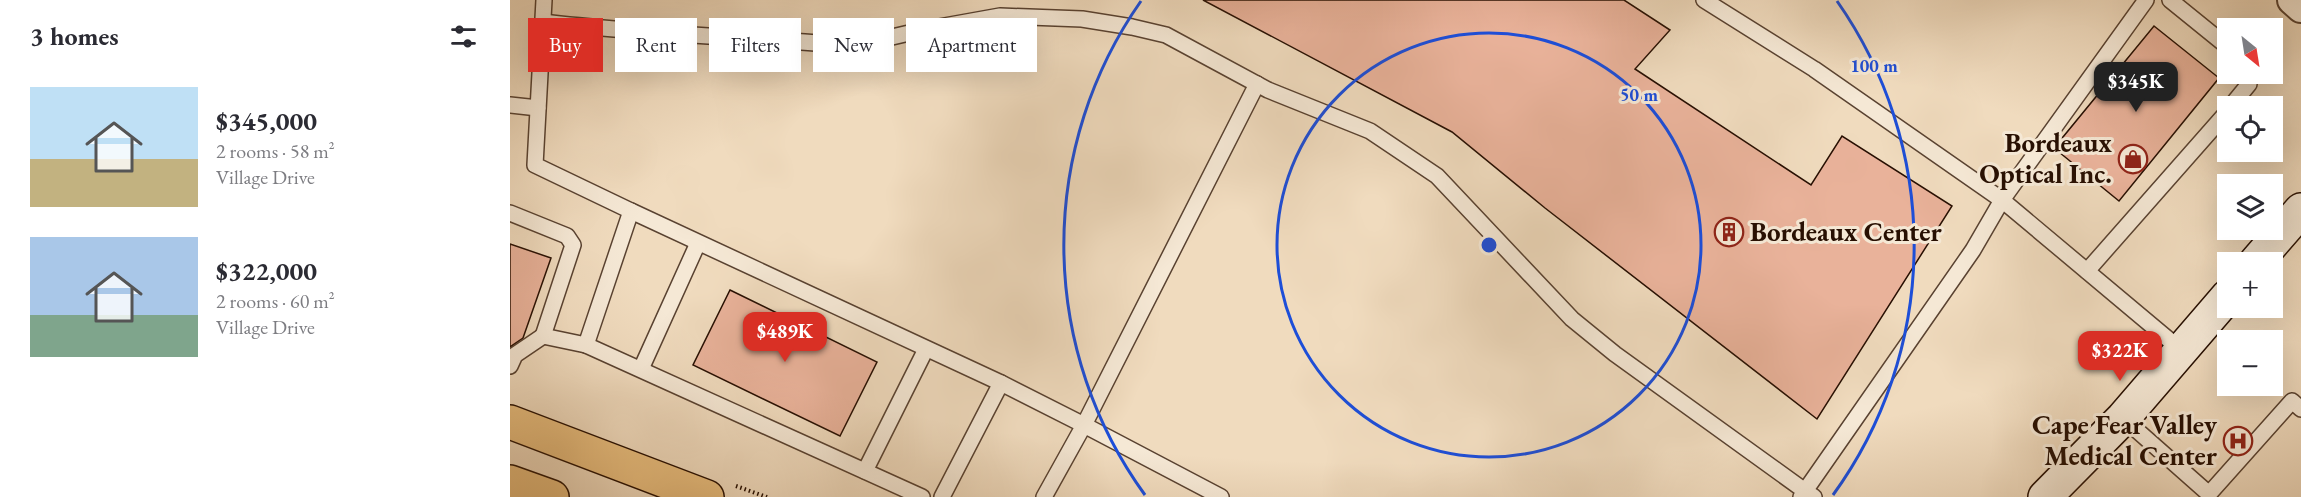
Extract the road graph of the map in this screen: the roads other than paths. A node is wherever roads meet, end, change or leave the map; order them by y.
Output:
1 (544, 0) edge
2 (1704, 0) edge
3 (2146, 0) edge
4 (2170, 0) edge
5 (2292, 0) edge
6 (2301, 8) edge
7 (543, 18) edge
8 (603, 30) edge
9 (2217, 38) edge
10 (540, 72) edge
11 (1257, 84) junction
12 (2249, 84) edge
13 (2239, 96) edge
14 (510, 105) edge
15 (538, 108) junction
16 (2217, 123) edge
17 (2002, 200) junction
18 (2301, 210) edge
19 (631, 211) junction
20 (510, 213) edge
21 (698, 243) junction
22 (2265, 252) edge
23 (2087, 271) junction
24 (2217, 309) edge
25 (543, 336) junction
26 (586, 345) junction
27 (926, 349) junction
28 (2181, 350) junction
29 (512, 359) edge
30 (640, 369) junction
31 (1001, 383) junction
32 (2301, 409) edge
33 (2123, 418) junction
34 (510, 422) edge
35 (1084, 424) junction
36 (865, 471) junction
37 (510, 482) edge
38 (1192, 490) edge
39 (1807, 495) edge
40 (552, 497) edge
41 (707, 497) edge
42 (922, 497) edge
43 (942, 497) edge
44 (1044, 497) edge
45 (1221, 497) edge
46 (2045, 497) edge

1 - 7 lane
2 - 17 lane
3 - 17 lane
4 - 9 lane
5 - 6 street
8 - 11 lane
10 - 15 lane
11 - 35 lane
11 - 39 lane
12 - 13 lane
14 - 15 lane
15 - 19 lane
16 - 23 lane
17 - 23 lane
17 - 39 lane
18 - 22 main road
19 - 21 lane
19 - 26 lane
20 - 25 lane
21 - 27 lane
21 - 30 lane
23 - 28 lane
24 - 28 main road
25 - 26 lane
25 - 29 lane
26 - 30 lane
27 - 31 lane
27 - 36 lane
28 - 33 main road
30 - 36 lane
31 - 35 lane
31 - 43 lane
32 - 33 lane
33 - 46 main road
34 - 41 highway
35 - 38 lane
35 - 44 lane
36 - 42 lane
37 - 40 highway
38 - 45 lane

